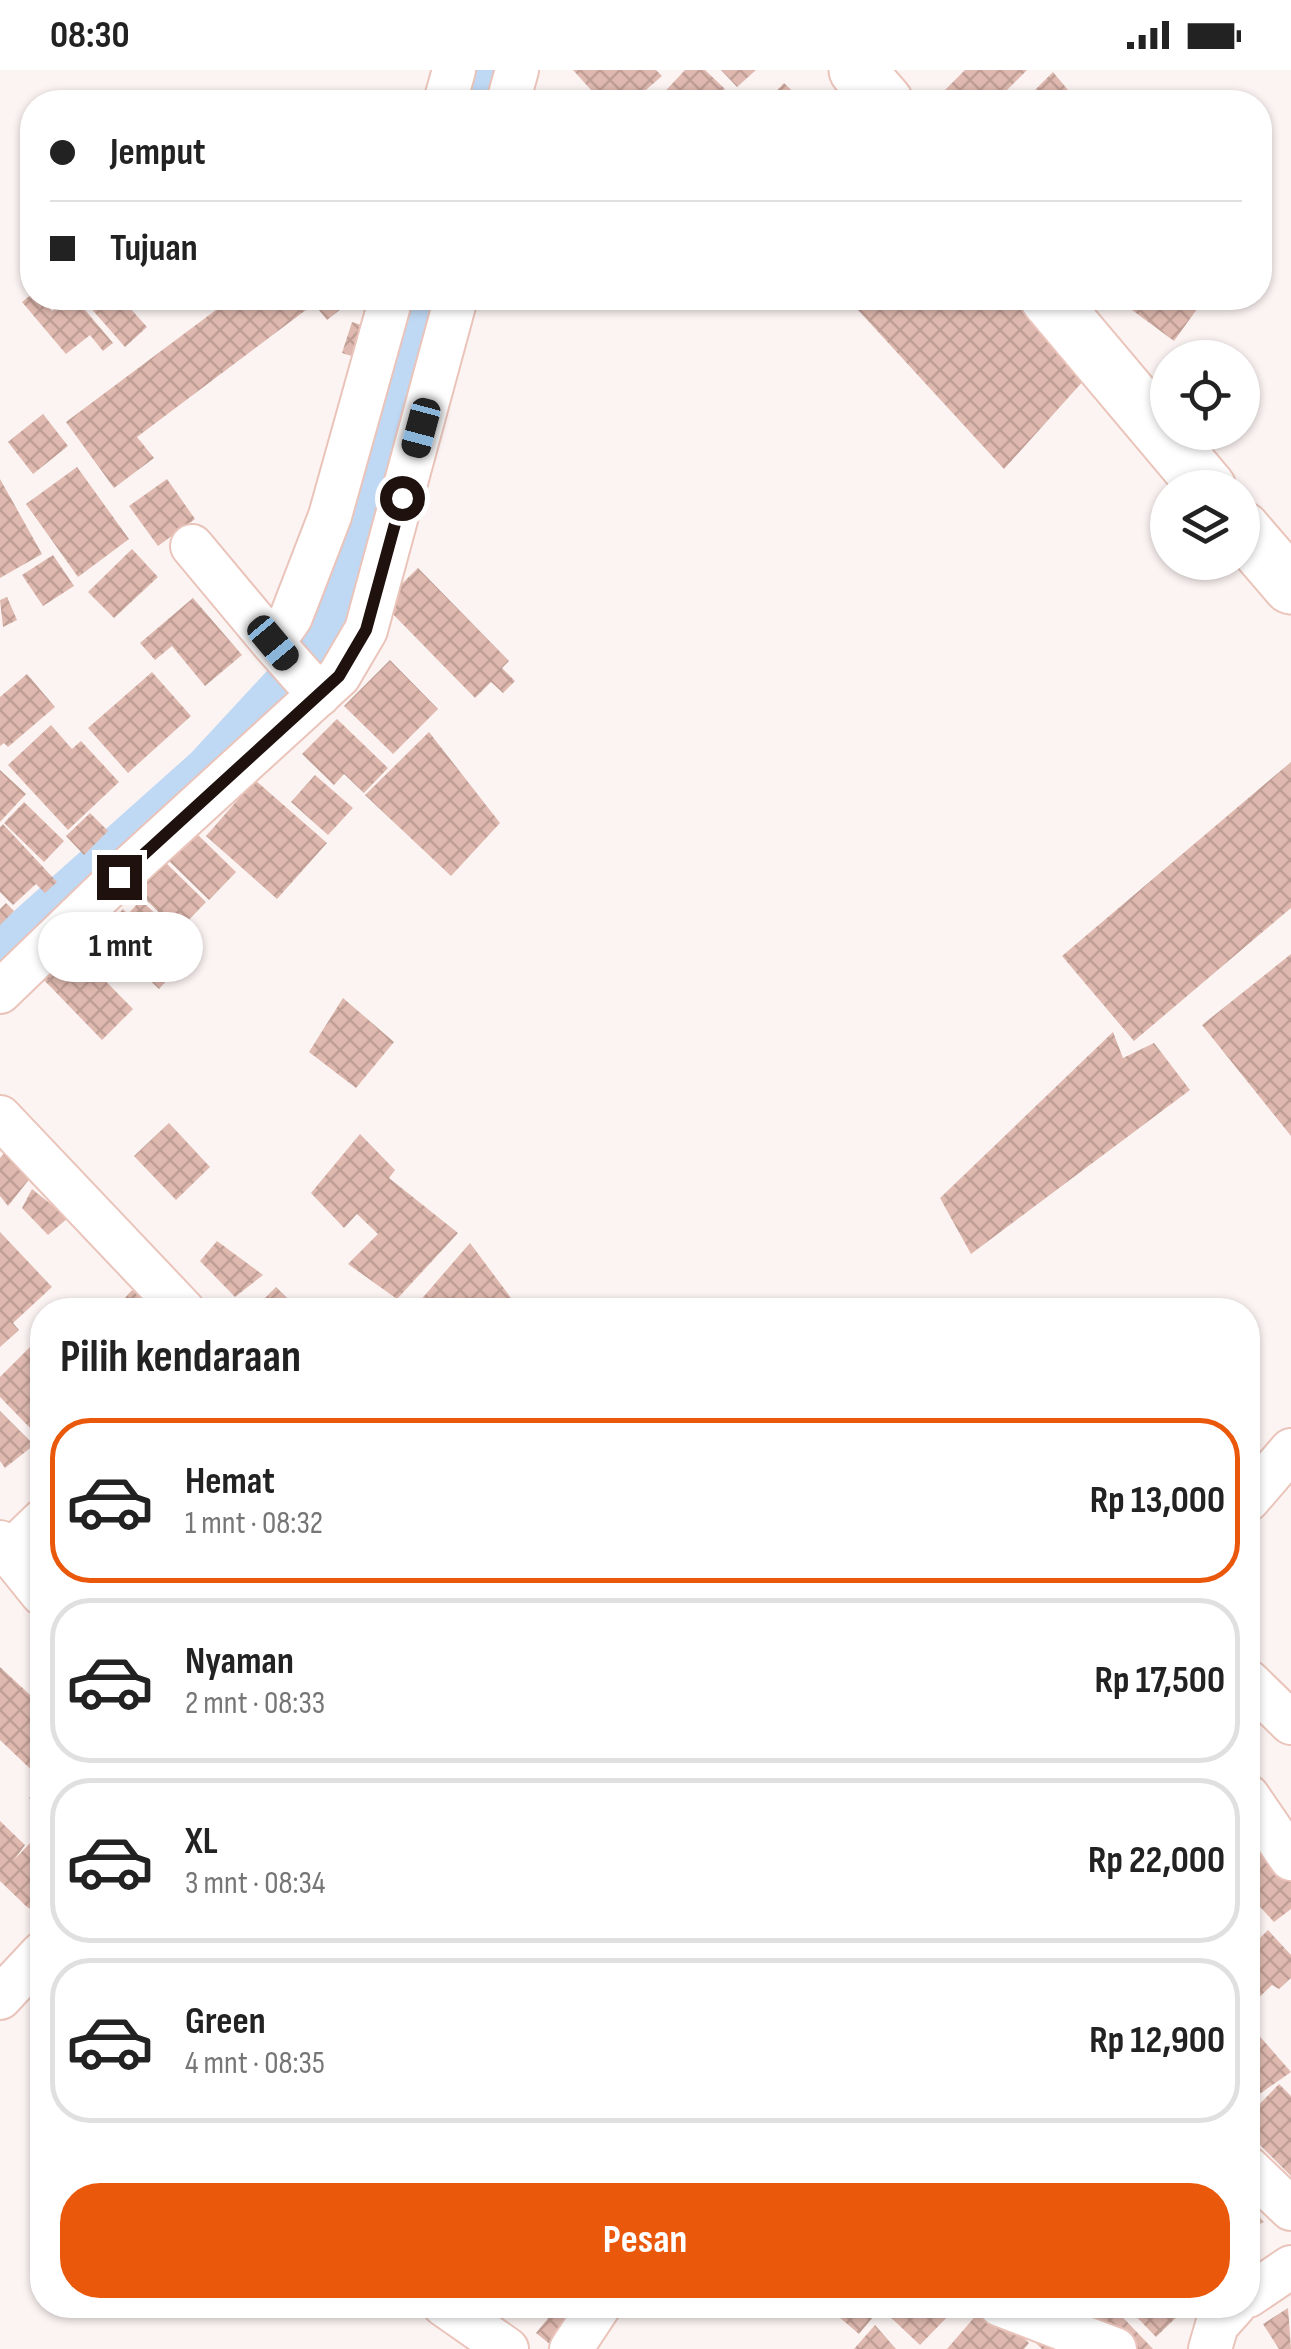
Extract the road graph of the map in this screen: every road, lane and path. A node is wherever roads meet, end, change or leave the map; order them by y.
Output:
1 (857, 70) edge
2 (874, 90) edge
3 (388, 310) edge
4 (453, 310) edge
5 (1058, 310) edge
6 (1193, 470) edge
7 (192, 546) dead end
8 (1260, 550) edge
9 (1291, 586) edge
10 (299, 673) junction
11 (0, 992) edge
12 (0, 1117) edge
13 (172, 1298) edge
14 (1291, 1450) edge
15 (1260, 1486) edge
16 (30, 1530) edge
17 (4, 1548) edge
18 (30, 1579) edge
19 (1260, 1693) edge
20 (1291, 1723) edge
21 (1260, 1814) edge
22 (1291, 1859) edge
23 (30, 1966) edge
24 (0, 1998) edge
25 (1260, 2179) edge
26 (1291, 2209) edge
27 (1291, 2266) edge
28 (1260, 2288) edge
29 (463, 2318) edge
30 (591, 2318) edge
31 (1034, 2318) edge
32 (1223, 2318) edge
33 (507, 2349) edge
34 (570, 2349) edge
35 (1114, 2349) edge
36 (1210, 2349) edge

1 - 2 street
3 - 10 street
4 - 10 street
5 - 6 street
7 - 10 street
8 - 9 street
10 - 11 street
12 - 13 street
14 - 15 street
16 - 17 street
17 - 18 street
19 - 20 street
21 - 22 street
23 - 24 street
25 - 26 street
27 - 28 street
29 - 33 street
30 - 34 street
31 - 35 street
32 - 36 street

